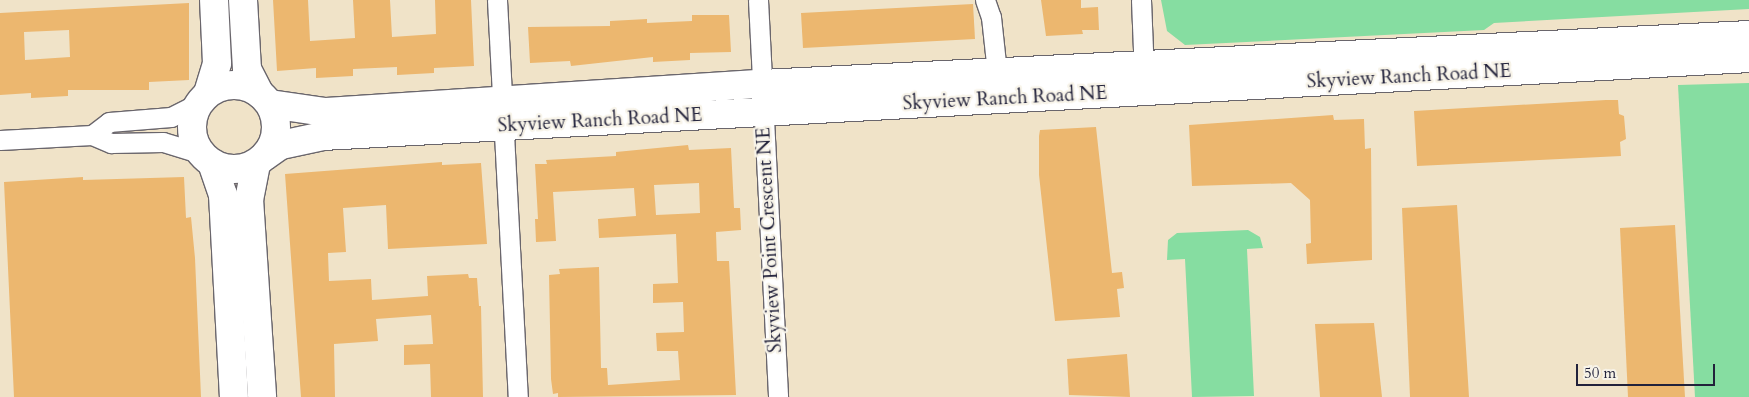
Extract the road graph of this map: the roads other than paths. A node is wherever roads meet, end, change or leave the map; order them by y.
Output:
1 (214, 0) edge
2 (242, 0) edge
3 (497, 0) edge
4 (758, 0) edge
5 (985, 0) edge
6 (1141, 0) edge
7 (1749, 35) edge
8 (1749, 58) edge
9 (997, 72) junction
10 (1145, 78) junction
11 (762, 84) junction
12 (203, 98) junction
13 (265, 99) junction
14 (502, 99) junction
15 (764, 112) junction
16 (504, 127) junction
17 (92, 135) junction
18 (0, 140) edge
19 (206, 158) junction
20 (260, 160) junction
21 (234, 397) edge
22 (262, 397) edge
23 (518, 397) edge
24 (778, 397) edge

1 - 12 street
2 - 13 street
3 - 14 street
4 - 11 street, Skyview Point Crescent NE
5 - 9 street
6 - 10 street
7 - 10 street, Skyview Ranch Road NE
8 - 10 street, Skyview Ranch Road NE
9 - 10 street, Skyview Ranch Road NE
9 - 11 street, Skyview Ranch Road NE
10 - 15 street, Skyview Ranch Road NE
11 - 14 street, Skyview Ranch Road NE
11 - 15 street, Skyview Point Crescent NE
12 - 13 street
12 - 17 street
12 - 19 street
13 - 14 street, Skyview Ranch Road NE
13 - 20 street
14 - 16 street
15 - 16 street, Skyview Ranch Road NE
15 - 24 street, Skyview Point Crescent NE
16 - 20 street, Skyview Ranch Road NE
16 - 23 street
17 - 18 street
17 - 19 street
19 - 20 street
19 - 21 street
20 - 22 street

